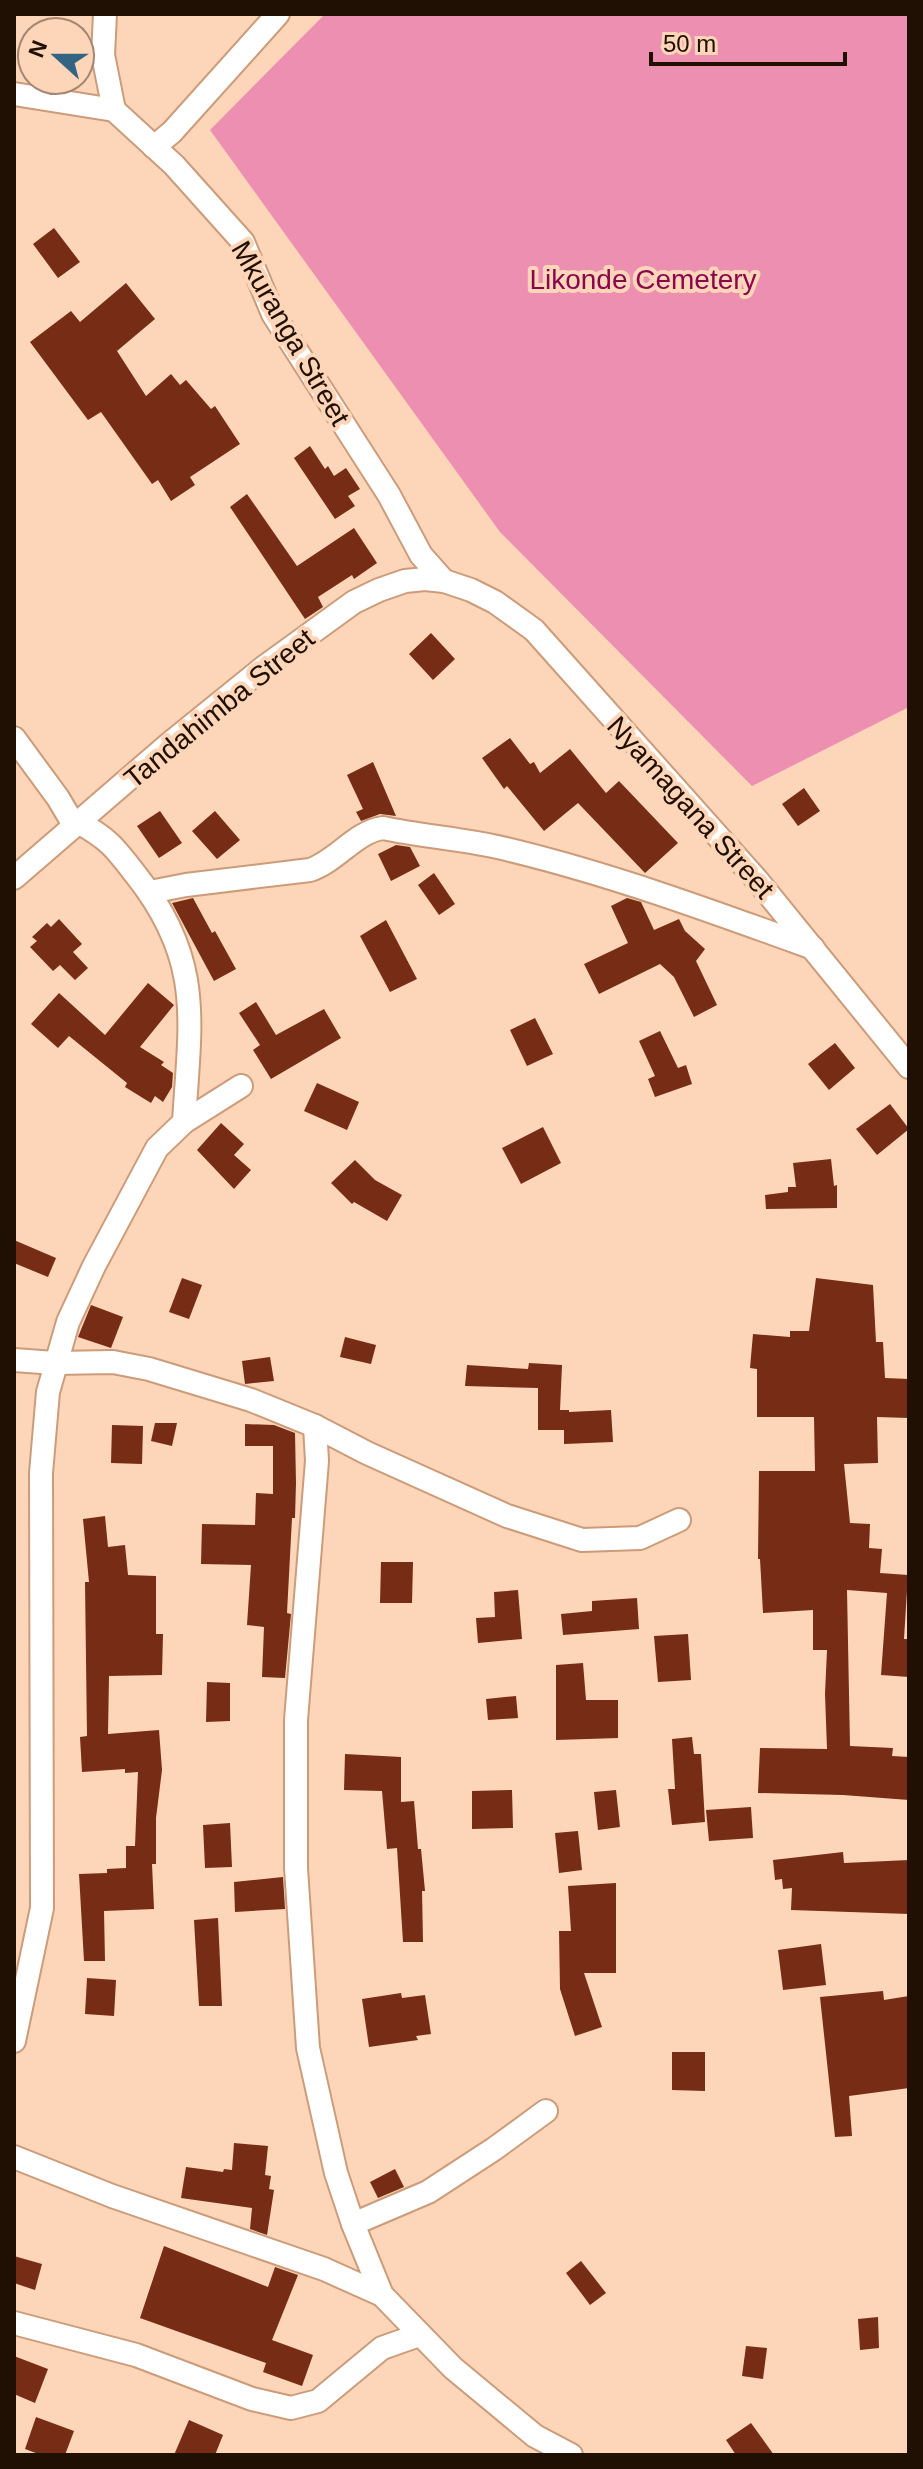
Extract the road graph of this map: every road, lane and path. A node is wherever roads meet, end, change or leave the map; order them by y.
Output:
1 (105, 14) edge
2 (278, 14) edge
3 (14, 94) edge
4 (114, 110) junction
5 (154, 147) junction
6 (444, 581) junction
7 (14, 738) edge
8 (76, 824) junction
9 (14, 878) edge
10 (150, 892) junction
11 (814, 949) junction
12 (909, 1067) edge
13 (241, 1086) dead end
14 (184, 1122) junction
15 (14, 1360) edge
16 (55, 1363) junction
17 (315, 1426) junction
18 (679, 1520) dead end
19 (14, 2041) edge
20 (546, 2111) dead end
21 (14, 2157) edge
22 (353, 2224) junction
23 (382, 2295) junction
24 (14, 2323) edge
25 (419, 2335) junction
26 (571, 2455) edge

1 - 4 street
2 - 5 street
3 - 4 street
4 - 5 street, Mkuranga Street
5 - 6 street, Mkuranga Street
6 - 8 street, Tandahimba Street
6 - 11 street, Nyamagana Street
7 - 8 street
8 - 9 street, Tandahimba Street
8 - 10 street
10 - 11 street
10 - 14 street
11 - 12 street, Nyamagana Street
13 - 14 street
14 - 16 street
15 - 16 street
16 - 17 street
16 - 19 street
17 - 18 street
17 - 22 street
20 - 22 street
21 - 23 street
22 - 23 street
23 - 25 street
24 - 25 street
25 - 26 street

